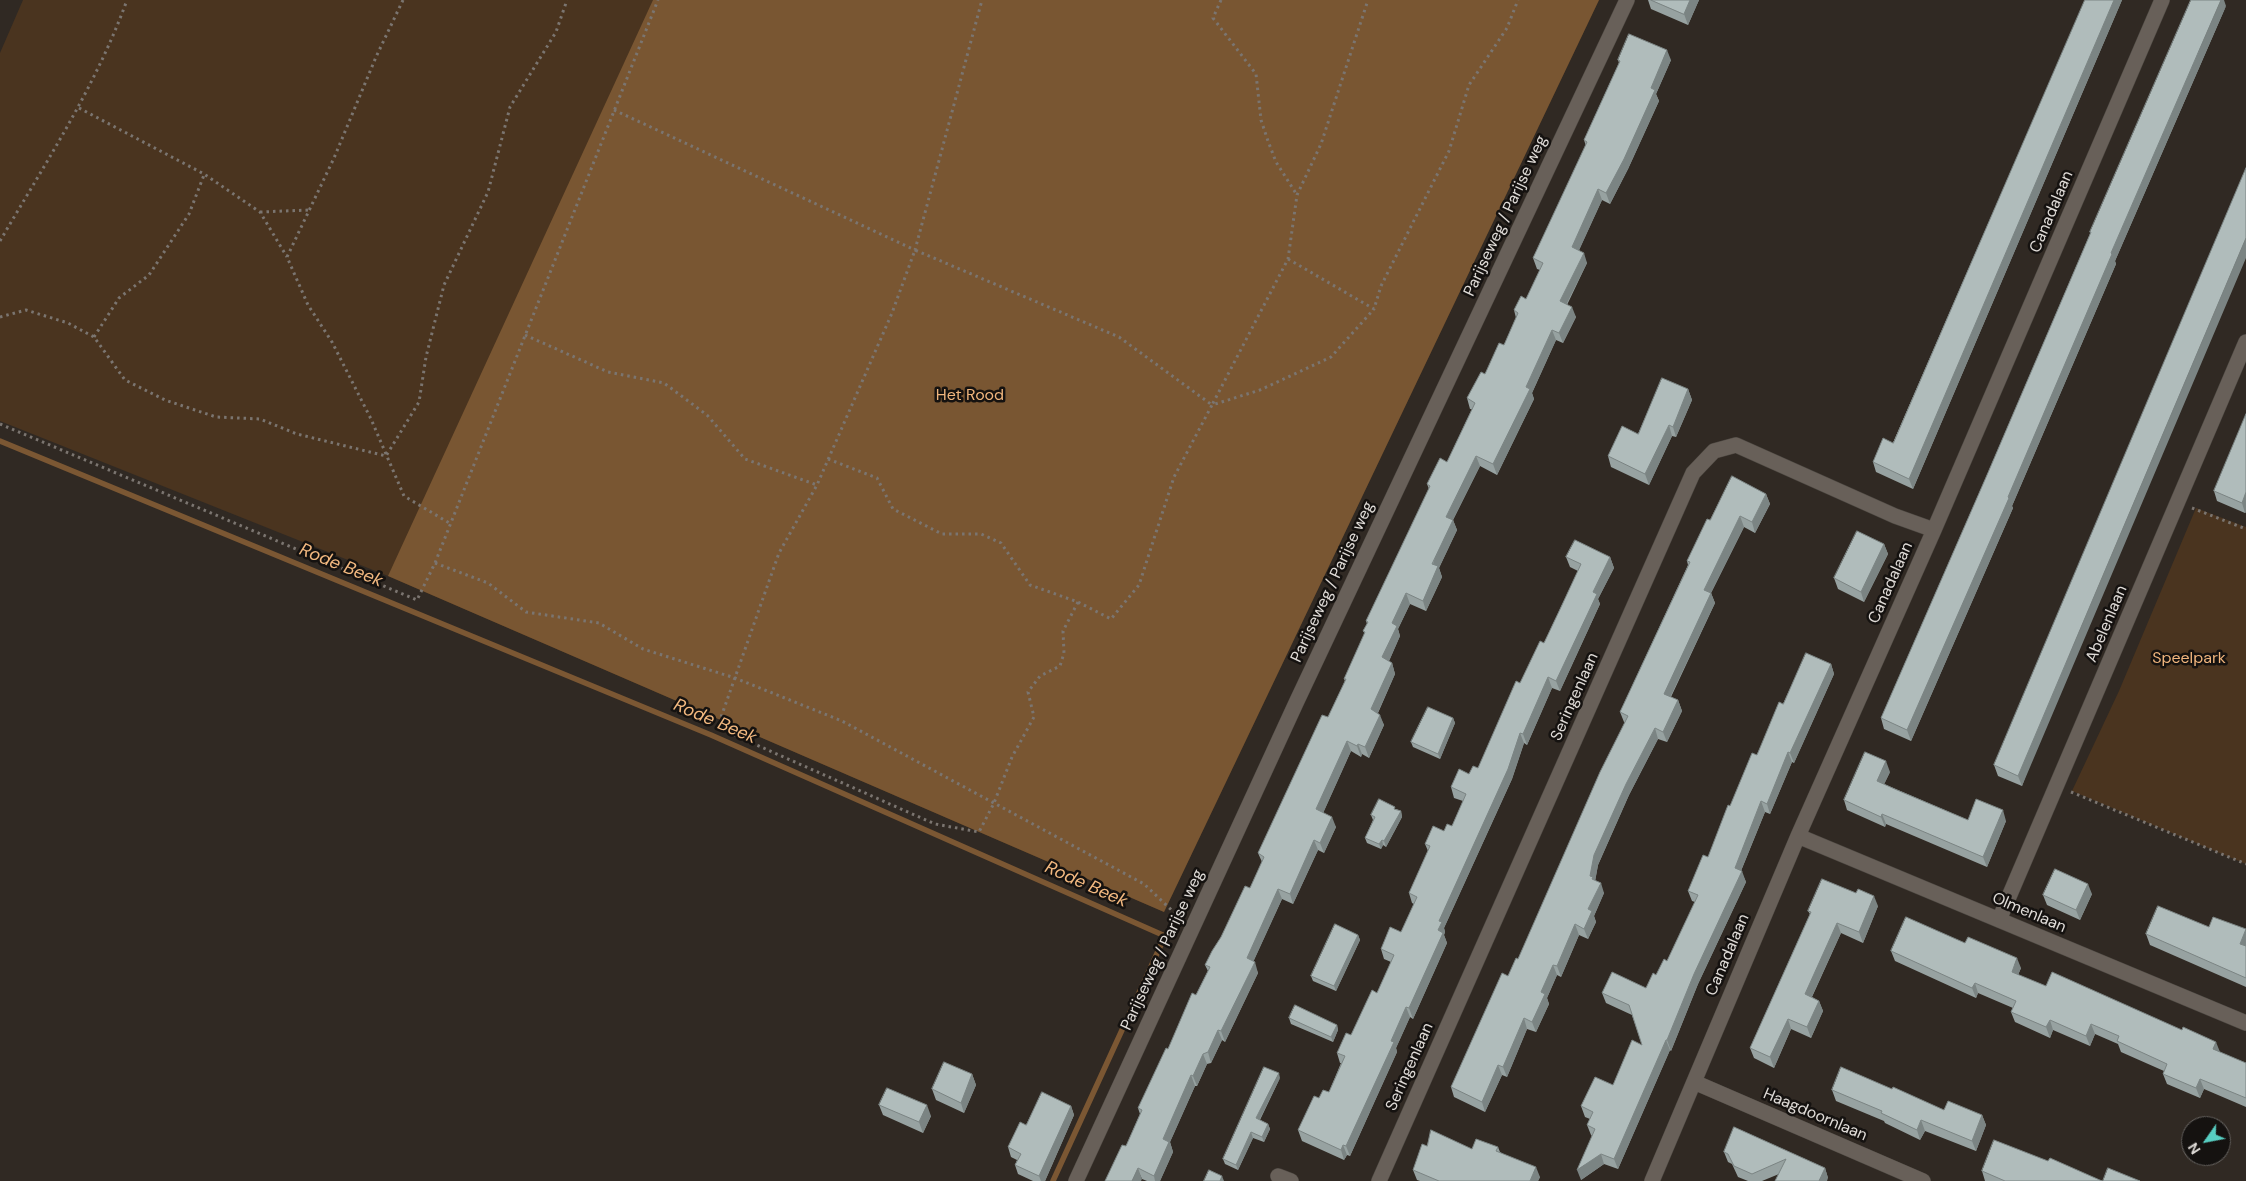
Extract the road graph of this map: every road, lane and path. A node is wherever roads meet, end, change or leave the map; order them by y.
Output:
1 (127, 0) edge
2 (403, 0) edge
3 (567, 0) edge
4 (658, 0) edge
5 (982, 0) edge
6 (1221, 0) edge
7 (1368, 0) edge
8 (1518, 0) edge
9 (1626, 0) edge
10 (2162, 0) edge
11 (79, 108) junction
12 (614, 110) junction
13 (204, 174) junction
14 (1297, 195) junction
15 (309, 210) junction
16 (260, 212) junction
17 (0, 240) edge
18 (916, 250) junction
19 (287, 257) junction
20 (1288, 259) junction
21 (1374, 309) junction
22 (0, 317) edge
23 (525, 336) junction
24 (94, 337) junction
25 (2246, 342) edge
26 (1212, 405) junction
27 (0, 424) edge
28 (386, 456) junction
29 (828, 459) junction
30 (817, 485) junction
31 (2178, 502) junction
32 (451, 524) junction
33 (2246, 529) edge
34 (1934, 530) junction
35 (435, 563) junction
36 (1078, 602) junction
37 (735, 678) junction
38 (2057, 786) junction
39 (994, 803) junction
40 (1798, 836) junction
41 (2246, 864) edge
42 (2000, 920) junction
43 (1191, 929) junction
44 (2246, 1023) edge
45 (1694, 1082) junction
46 (1076, 1181) edge
47 (1378, 1181) edge
48 (1652, 1181) edge
49 (1923, 1181) edge

1 - 11 path
2 - 15 path
3 - 28 path
4 - 12 path
5 - 18 path
6 - 14 path
7 - 14 path
8 - 21 path
9 - 43 street, Parijseweg / Parijse weg
10 - 34 street, Canadalaan
11 - 13 path
11 - 17 path
12 - 18 path
12 - 23 path
13 - 16 path
13 - 24 path
14 - 20 path
15 - 16 path
15 - 19 path
16 - 19 path
18 - 26 path
18 - 29 path
19 - 28 path
20 - 21 path
20 - 26 path
21 - 26 path
22 - 24 path
23 - 30 path
23 - 32 path
24 - 28 path
25 - 31 street, Abelenlaan
26 - 36 path
27 - 35 path
28 - 32 path
29 - 30 path
29 - 36 path
30 - 37 path
31 - 33 path
31 - 38 street, Abelenlaan
32 - 35 path
34 - 40 street, Canadalaan
34 - 47 street, Seringenlaan
35 - 37 path
36 - 39 path
37 - 39 path
37 - 39 path
38 - 41 path
38 - 42 street, Abelenlaan
39 - 43 path
40 - 42 street, Olmenlaan
40 - 45 street, Canadalaan
42 - 44 street, Olmenlaan
43 - 46 street, Parijseweg / Parijse weg
45 - 48 street, Canadalaan
45 - 49 street, Haagdoornlaan

